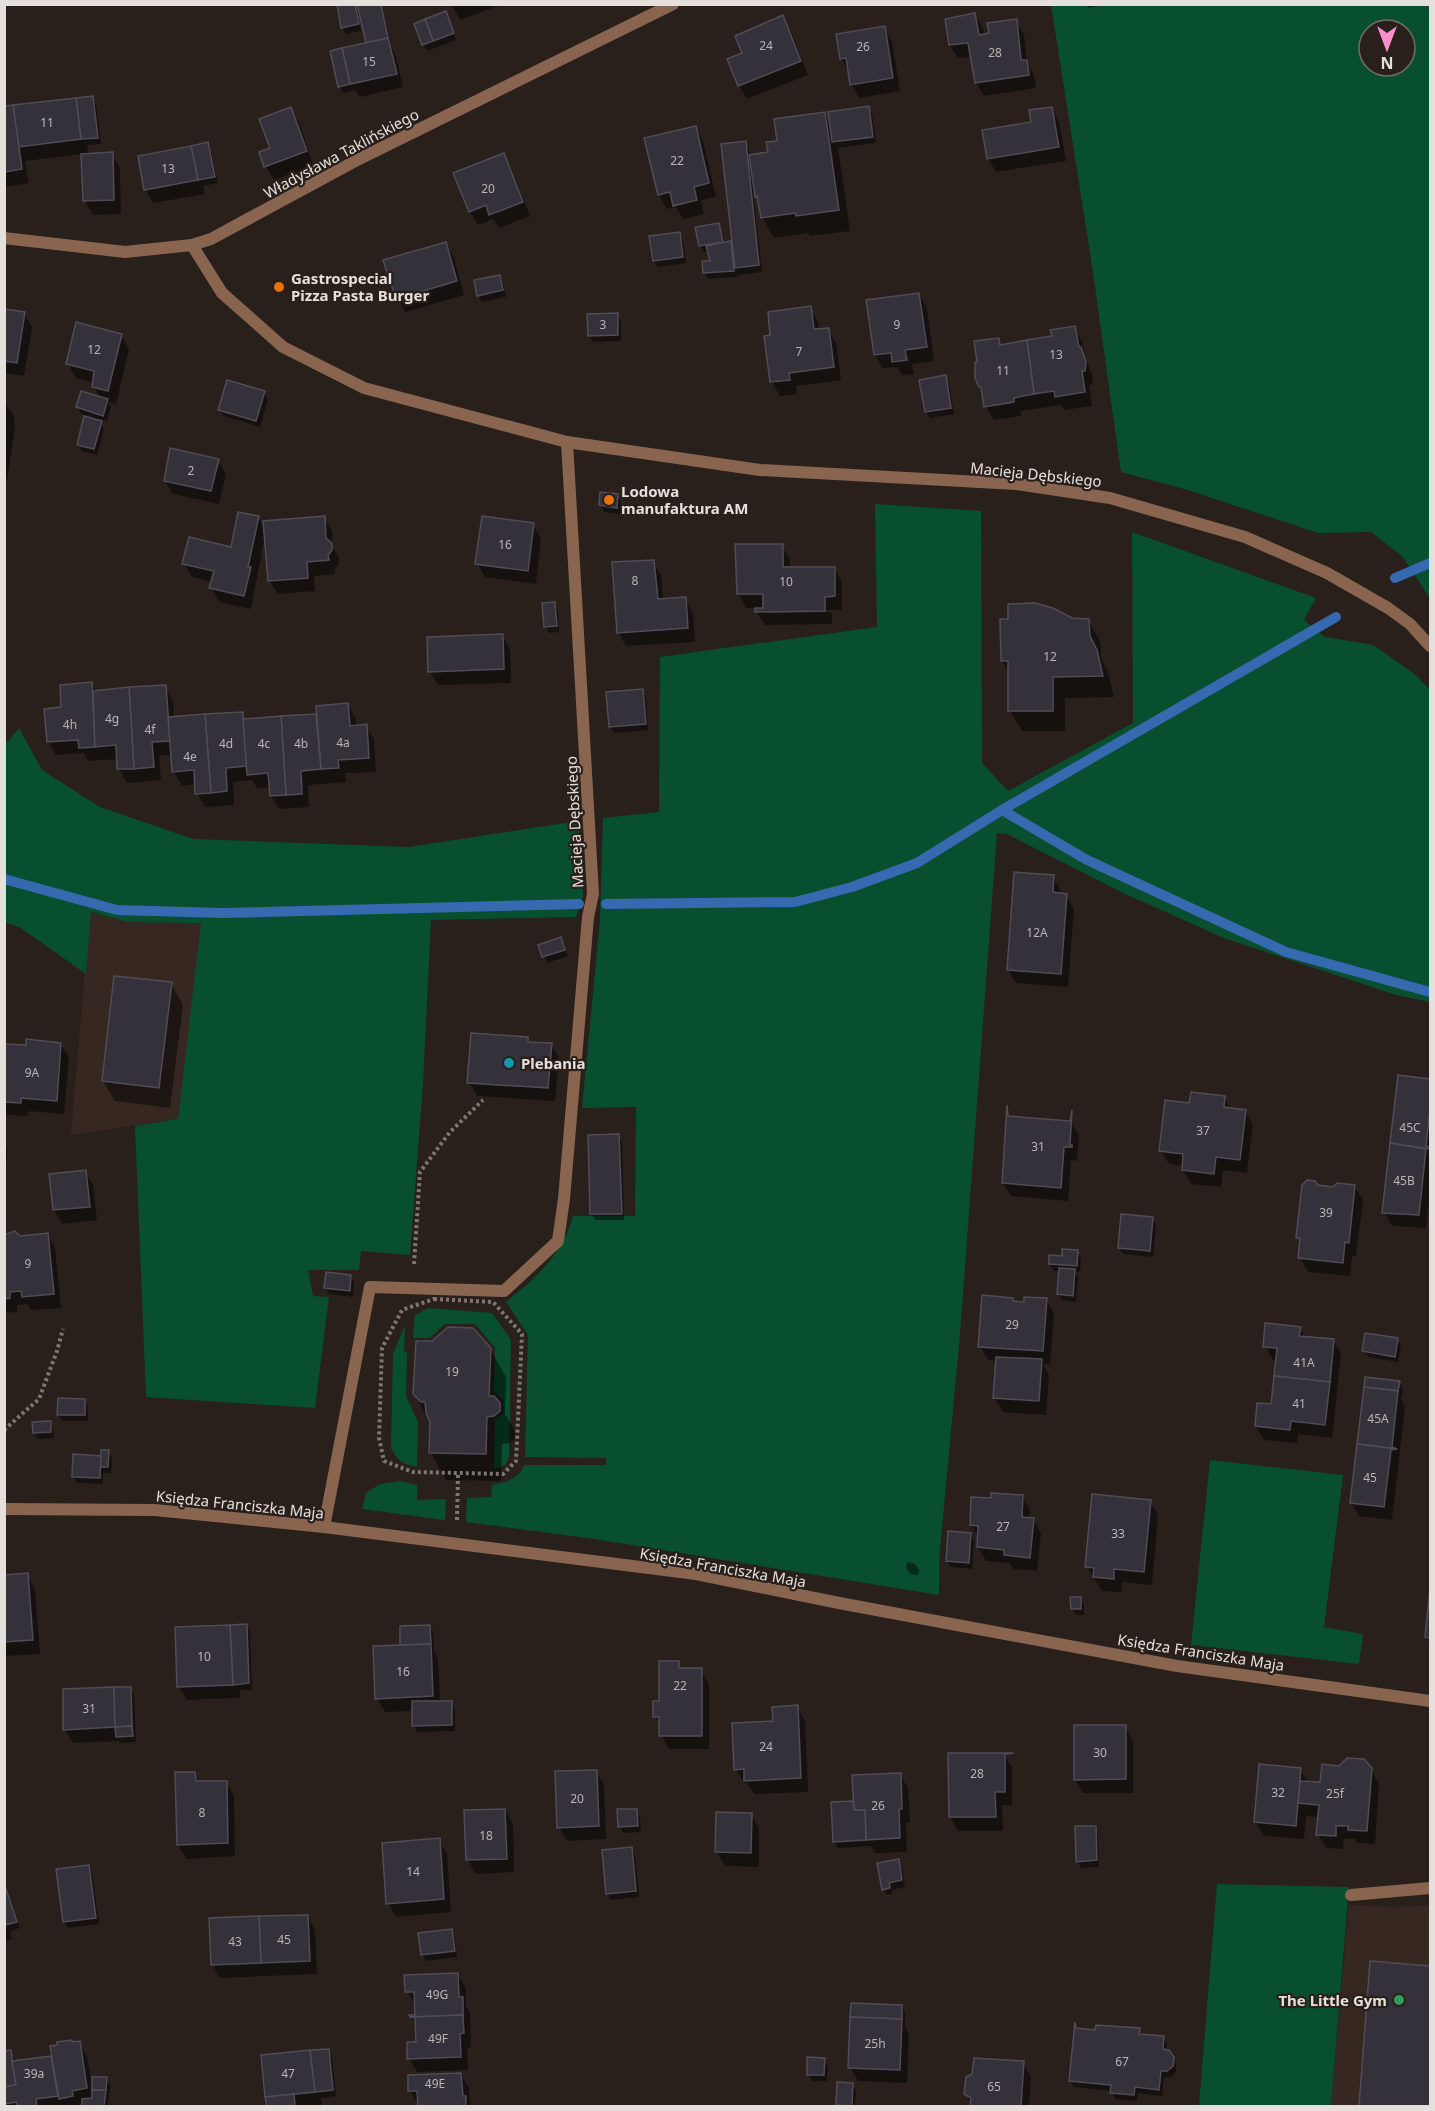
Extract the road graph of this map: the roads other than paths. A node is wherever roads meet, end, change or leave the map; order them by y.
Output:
1 (673, 4) edge
2 (4, 238) edge
3 (192, 245) junction
4 (567, 442) junction
5 (1431, 646) edge
6 (4, 1509) edge
7 (324, 1527) junction
8 (1431, 1701) edge
9 (1431, 1887) edge
10 (1351, 1895) dead end

1 - 3 street, Władysława Taklińskiego
2 - 3 street, Władysława Taklińskiego
3 - 4 street, Macieja Dębskiego
4 - 5 street, Macieja Dębskiego
4 - 7 street, Macieja Dębskiego
6 - 7 street, Księdza Franciszka Maja
7 - 8 street, Księdza Franciszka Maja
9 - 10 street

